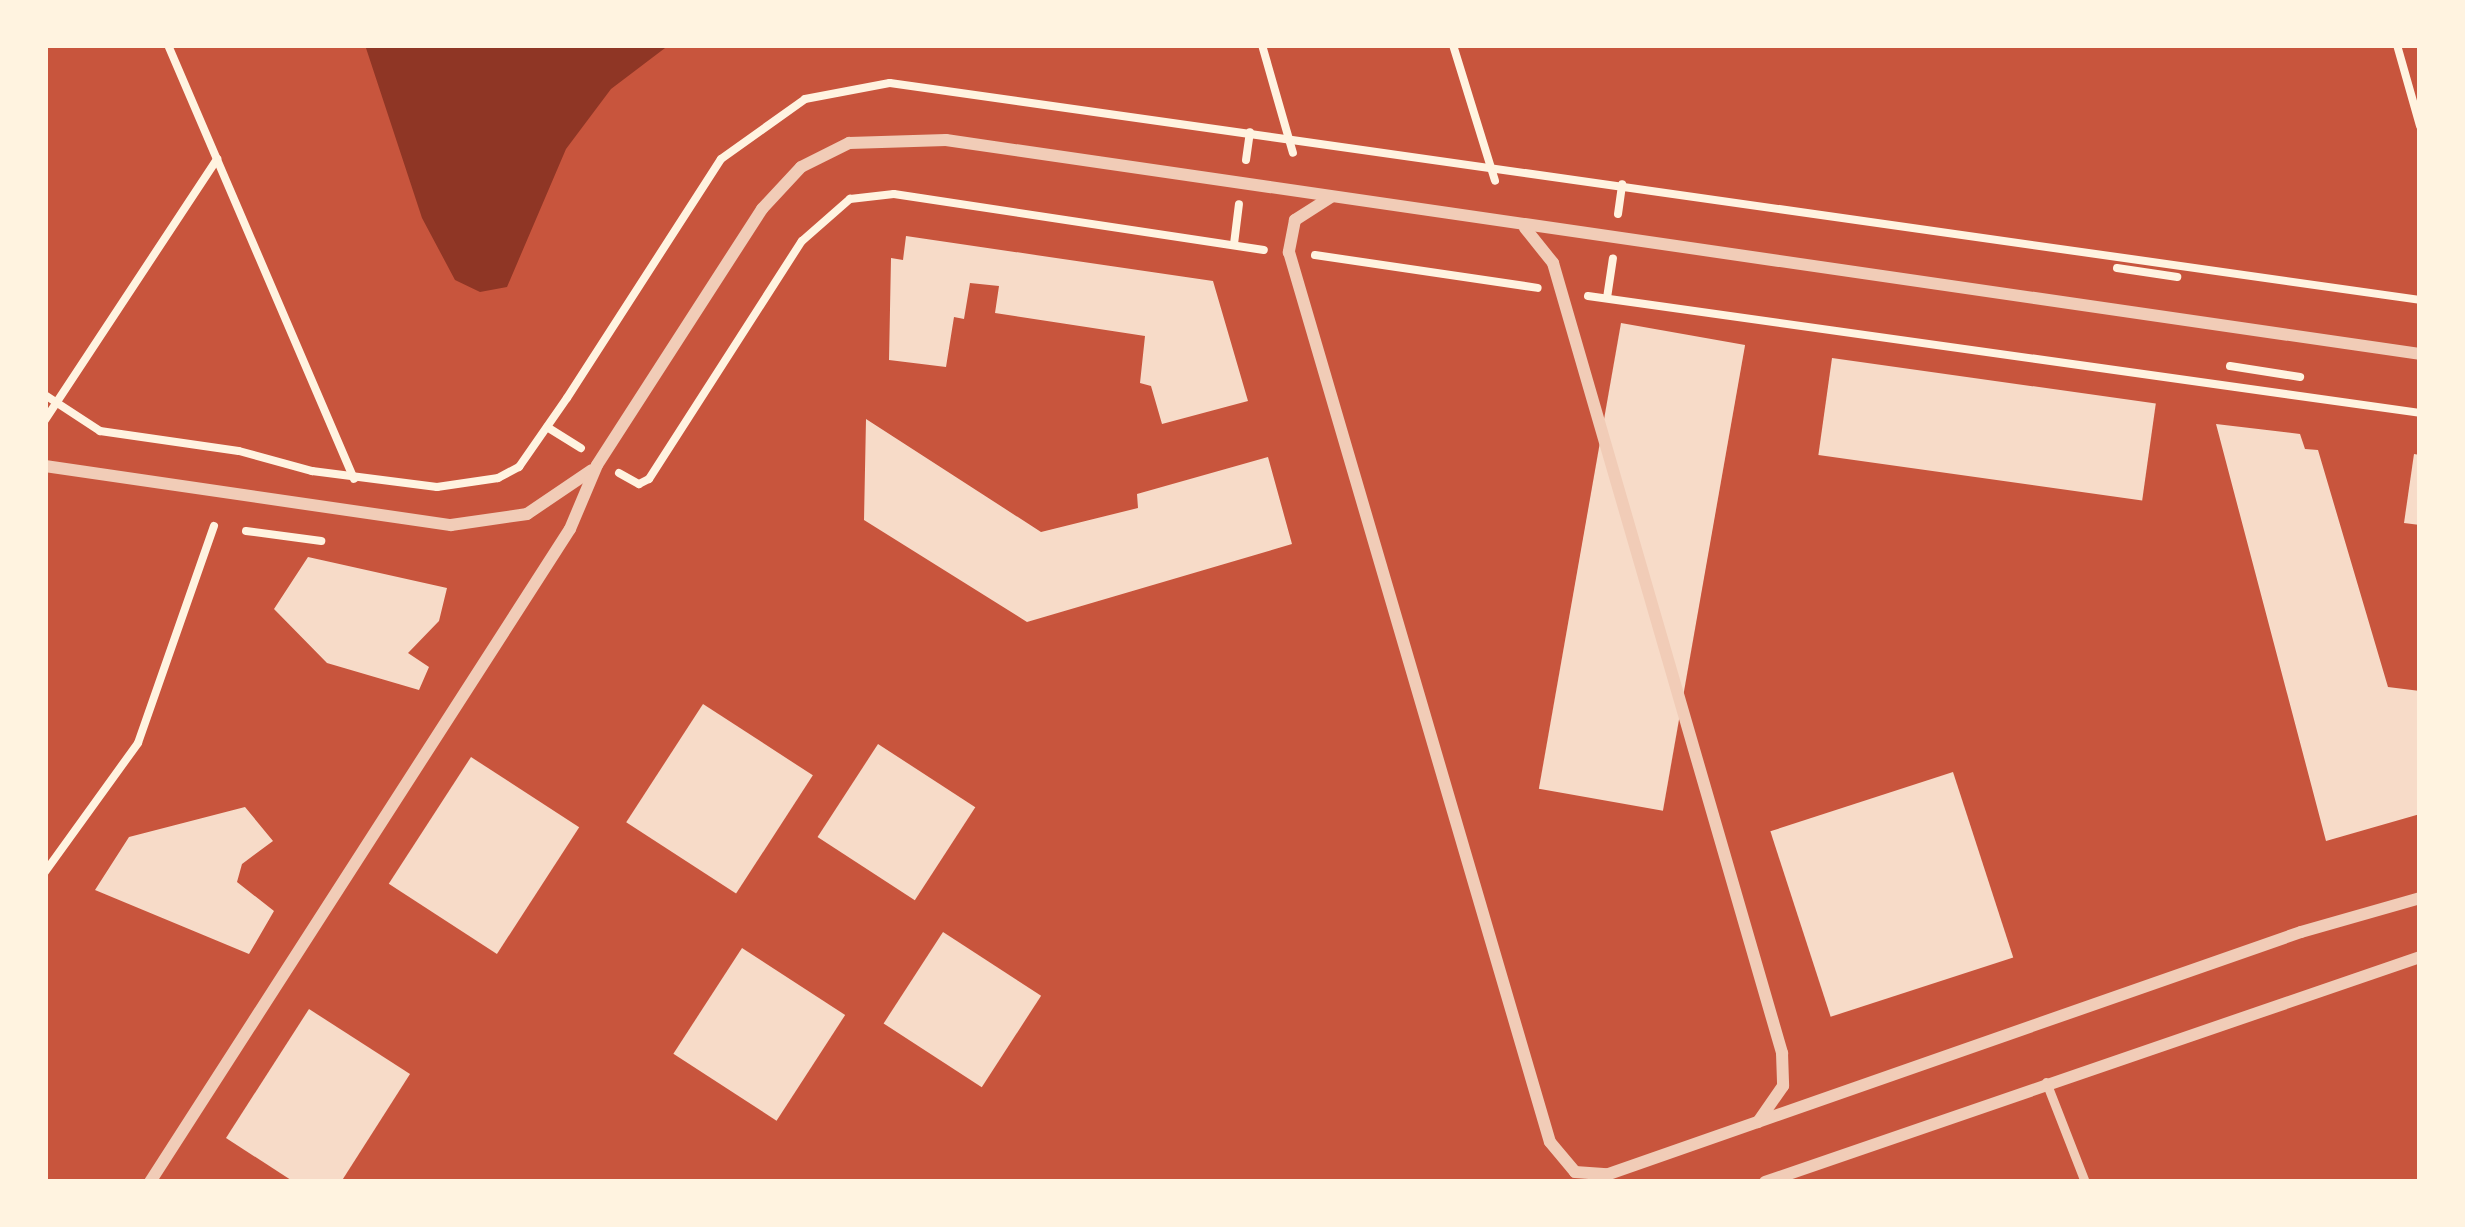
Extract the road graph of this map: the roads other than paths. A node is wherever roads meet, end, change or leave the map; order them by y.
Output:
1 (1333, 197) junction
2 (1519, 224) junction
3 (2420, 354) edge
4 (597, 465) junction
5 (45, 466) edge
6 (2420, 898) edge
7 (2420, 957) edge
8 (2045, 1082) junction
9 (1757, 1122) junction
10 (1607, 1174) junction
11 (150, 1182) edge
12 (1586, 1182) edge
13 (1765, 1182) edge
14 (2085, 1182) edge

1 - 2 street
1 - 4 street
1 - 10 street
2 - 3 street
2 - 9 street
4 - 5 street
4 - 11 street
6 - 9 street
7 - 8 street
8 - 13 street
8 - 14 lane
9 - 10 street
10 - 12 street

